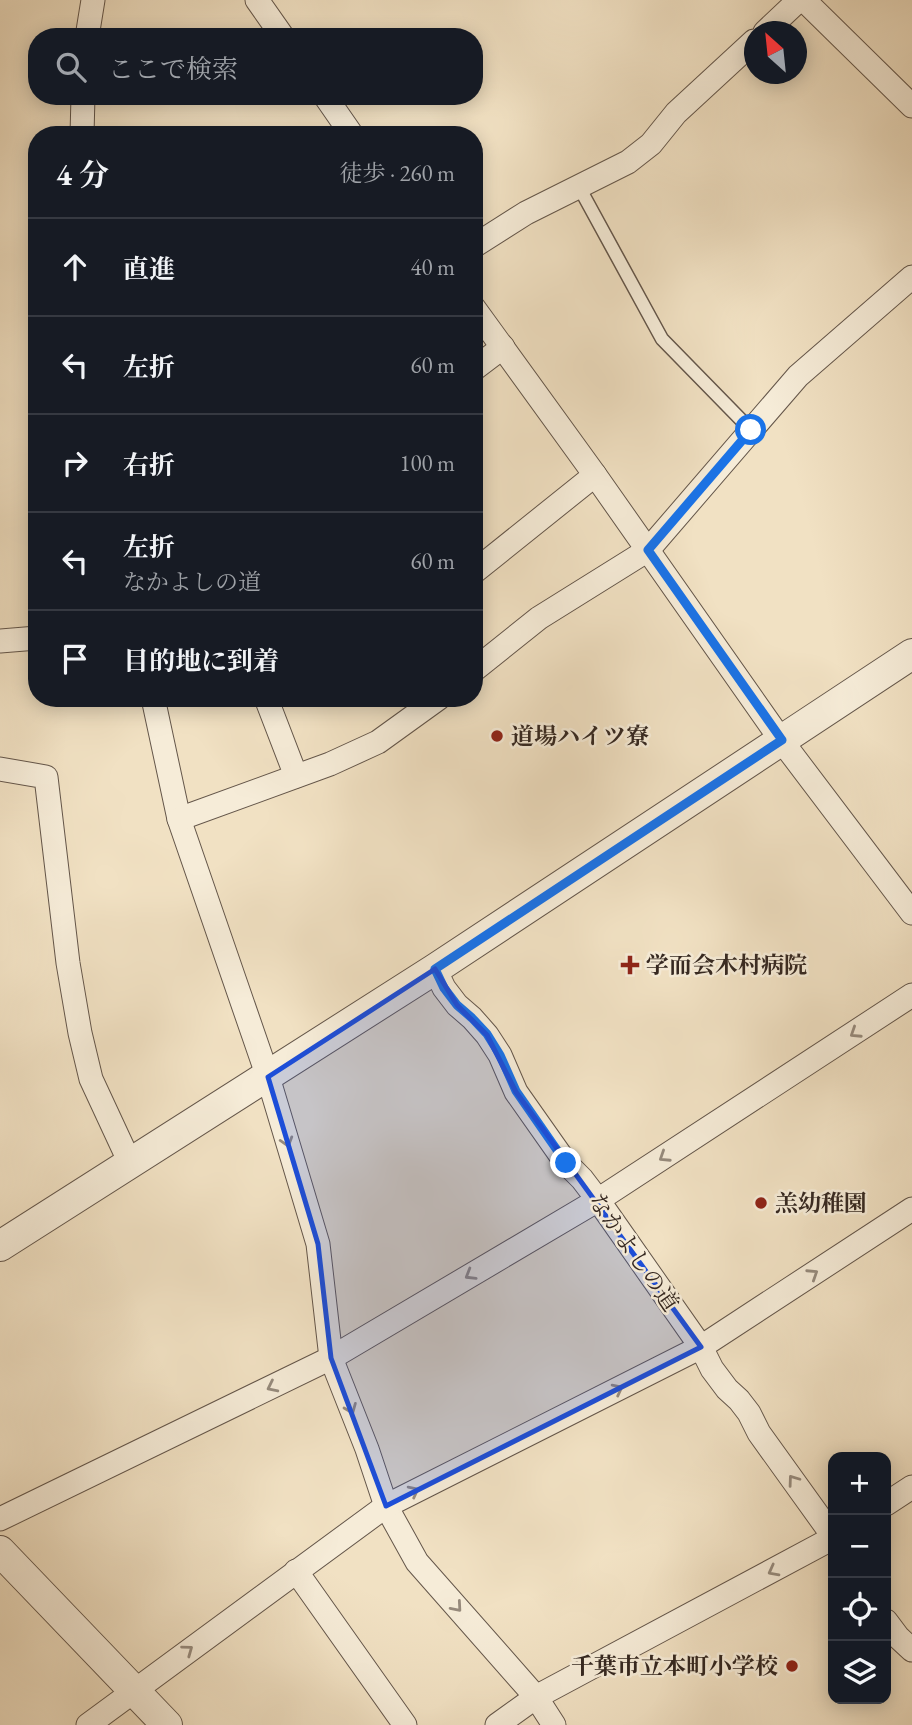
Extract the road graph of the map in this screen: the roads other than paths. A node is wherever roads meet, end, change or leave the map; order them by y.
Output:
1 (93, 0) edge
2 (257, 0) edge
3 (802, 0) edge
4 (778, 21) edge
5 (89, 28) edge
6 (277, 28) edge
7 (744, 50) edge
8 (83, 105) edge
9 (331, 105) edge
10 (912, 106) edge
11 (82, 126) edge
12 (346, 126) edge
13 (579, 187) junction
14 (483, 240) edge
15 (912, 277) edge
16 (483, 320) edge
17 (503, 347) junction
18 (483, 362) edge
19 (751, 430) junction
20 (596, 475) junction
21 (648, 550) junction
22 (483, 565) edge
23 (28, 639) edge
24 (0, 641) edge
25 (912, 654) edge
26 (483, 663) edge
27 (155, 707) edge
28 (269, 707) edge
29 (427, 707) edge
30 (782, 740) junction
31 (0, 769) edge
32 (296, 776) junction
33 (178, 819) junction
34 (909, 902) edge
35 (435, 969) junction
36 (912, 995) edge
37 (268, 1077) junction
38 (130, 1163) junction
39 (598, 1200) junction
40 (912, 1209) edge
41 (0, 1246) edge
42 (701, 1347) junction
43 (331, 1358) junction
44 (912, 1487) edge
45 (891, 1501) edge
46 (386, 1506) junction
47 (0, 1519) edge
48 (828, 1530) edge
49 (828, 1540) edge
50 (0, 1551) edge
51 (296, 1571) junction
52 (891, 1628) edge
53 (912, 1650) edge
54 (133, 1690) junction
55 (536, 1697) junction
56 (88, 1725) edge
57 (167, 1725) edge
58 (405, 1725) edge
59 (497, 1725) edge
60 (554, 1725) edge

1 - 5 street
2 - 6 street
3 - 4 street
3 - 10 street
7 - 13 street
8 - 11 street
9 - 12 street
13 - 14 street
13 - 19 lane
15 - 19 street
16 - 17 street
17 - 18 street
17 - 20 street
19 - 21 street
20 - 21 street
20 - 22 street
21 - 26 street
21 - 30 street
23 - 24 street
25 - 30 street
27 - 33 street
28 - 32 street
29 - 32 street
30 - 34 street
30 - 35 street
31 - 38 street
32 - 33 street
33 - 37 street
35 - 37 street
35 - 39 street, なかよしの道
36 -> 39 street
37 - 38 street
37 -> 43 street
38 - 41 street
39 - 42 street, なかよしの道
39 -> 43 street
42 -> 40 street
46 -> 42 street
48 -> 42 street, なかよしの道
43 -> 46 street
43 -> 47 street
44 - 45 street
46 - 51 street
46 -> 55 street
49 -> 55 street
50 - 54 street
54 -> 51 street
51 - 58 street
52 - 53 street
54 - 56 street
54 - 57 street
55 - 59 street
55 - 60 street

